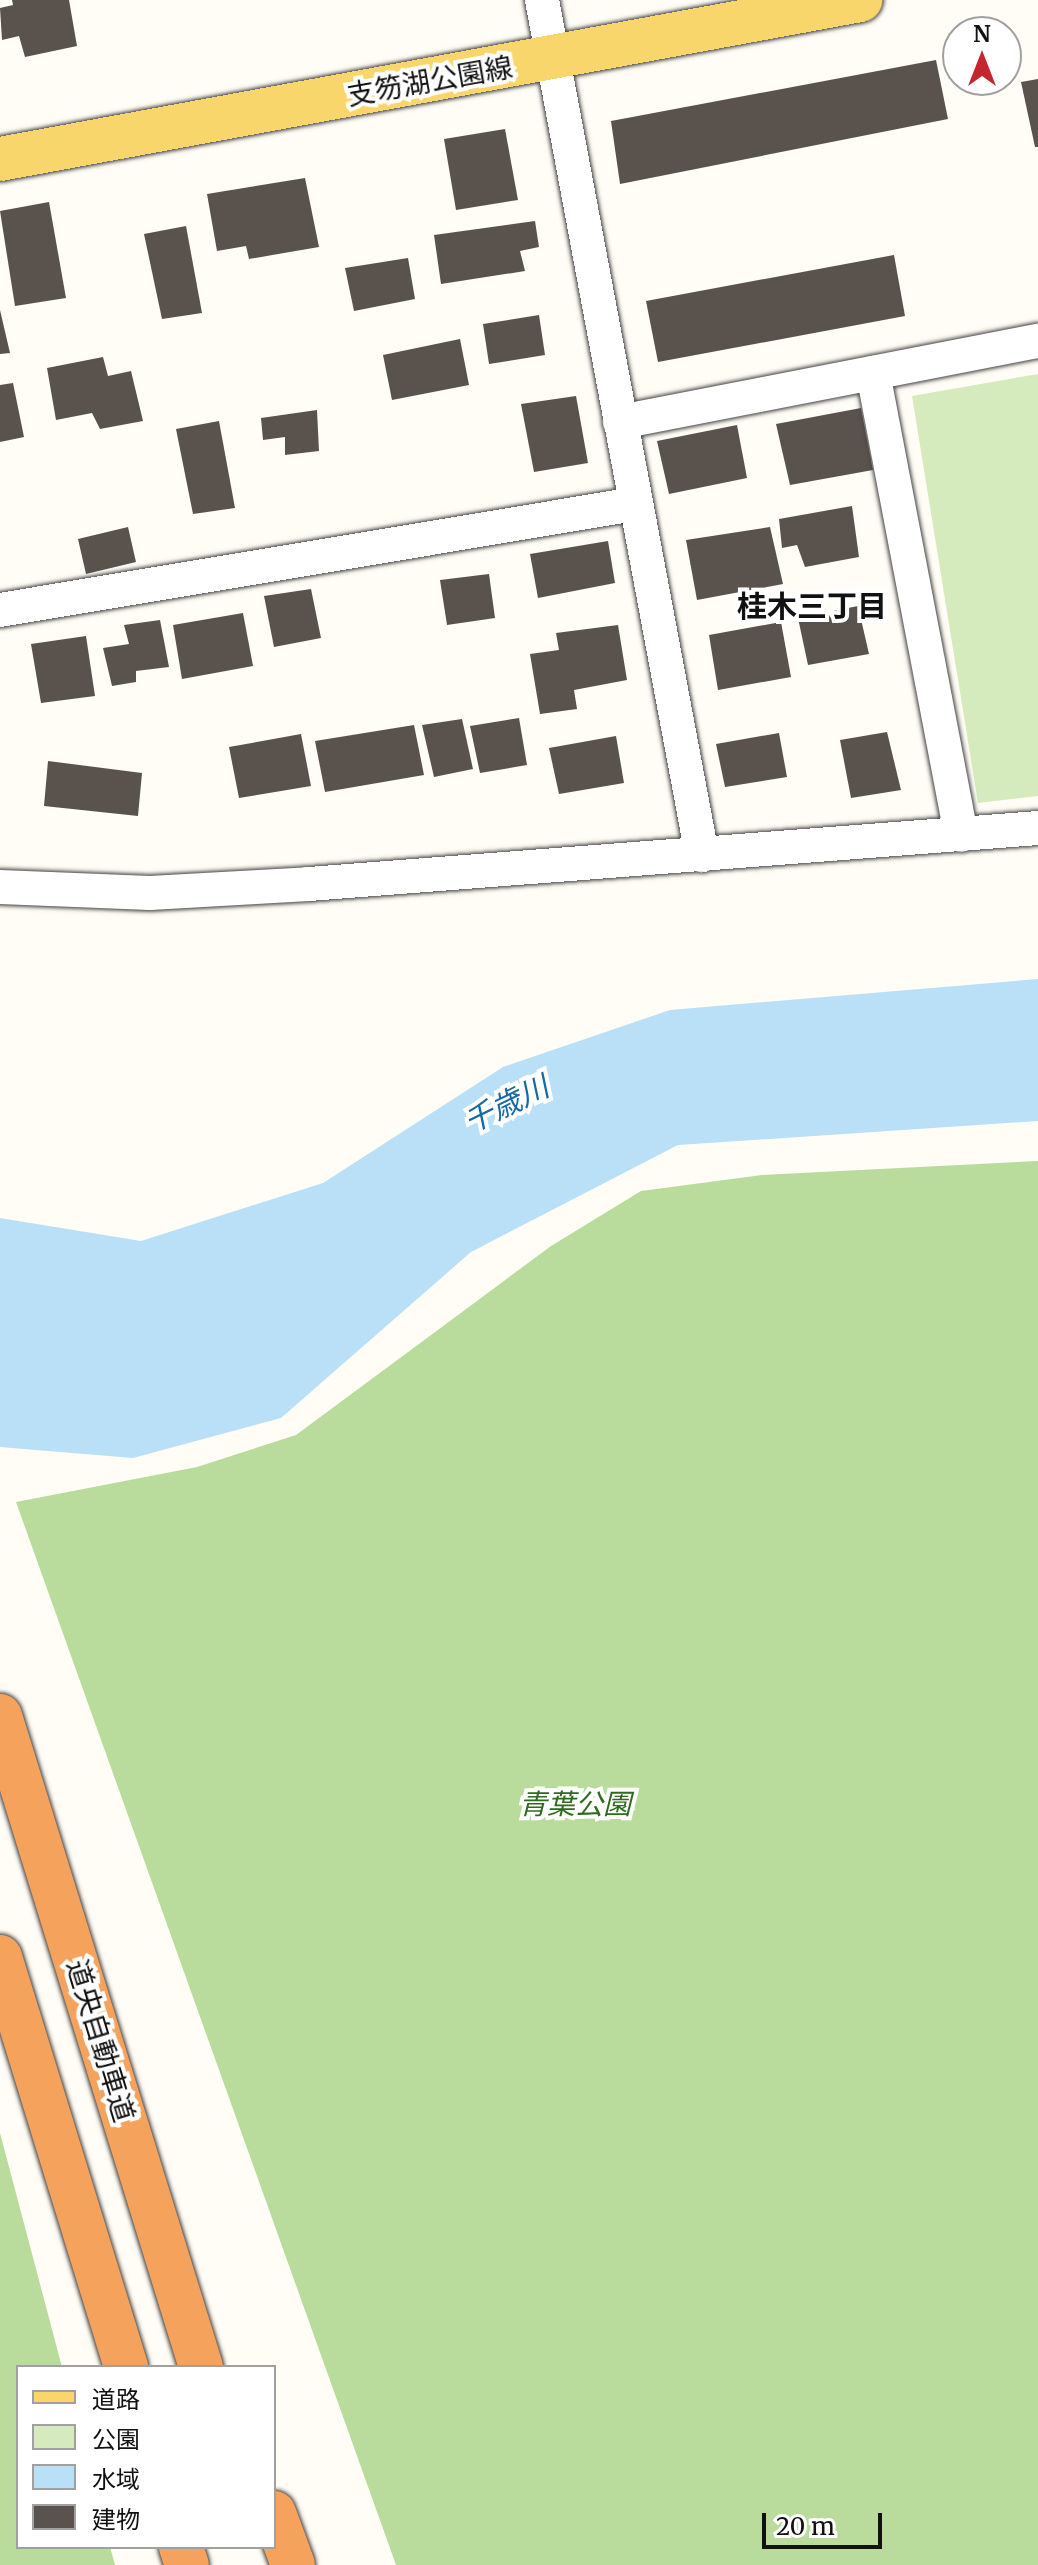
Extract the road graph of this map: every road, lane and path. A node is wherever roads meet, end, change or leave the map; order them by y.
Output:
1 (542, 0) edge
2 (860, 0) edge
3 (551, 60) junction
4 (0, 159) edge
5 (1038, 341) edge
6 (873, 373) junction
7 (620, 422) junction
8 (635, 504) junction
9 (0, 610) edge
10 (1038, 828) edge
11 (961, 835) junction
12 (702, 855) junction
13 (0, 887) edge
14 (0, 1716) edge
15 (0, 1957) edge
16 (102, 2043) junction
17 (125, 2365) edge
18 (200, 2365) edge
19 (220, 2365) edge
20 (276, 2518) edge
21 (293, 2565) edge

1 - 3 street
2 - 3 main road, 支笏湖公園線
3 - 4 main road, 支笏湖公園線
3 - 7 street
5 - 6 street
6 - 7 street
6 - 11 street
7 - 8 street
8 - 9 street
8 - 12 street
10 - 11 street
11 - 12 street
12 - 13 street
14 - 16 highway, 道央自動車道
15 - 17 highway
16 - 18 highway, 道央自動車道
16 - 19 highway
20 - 21 highway

